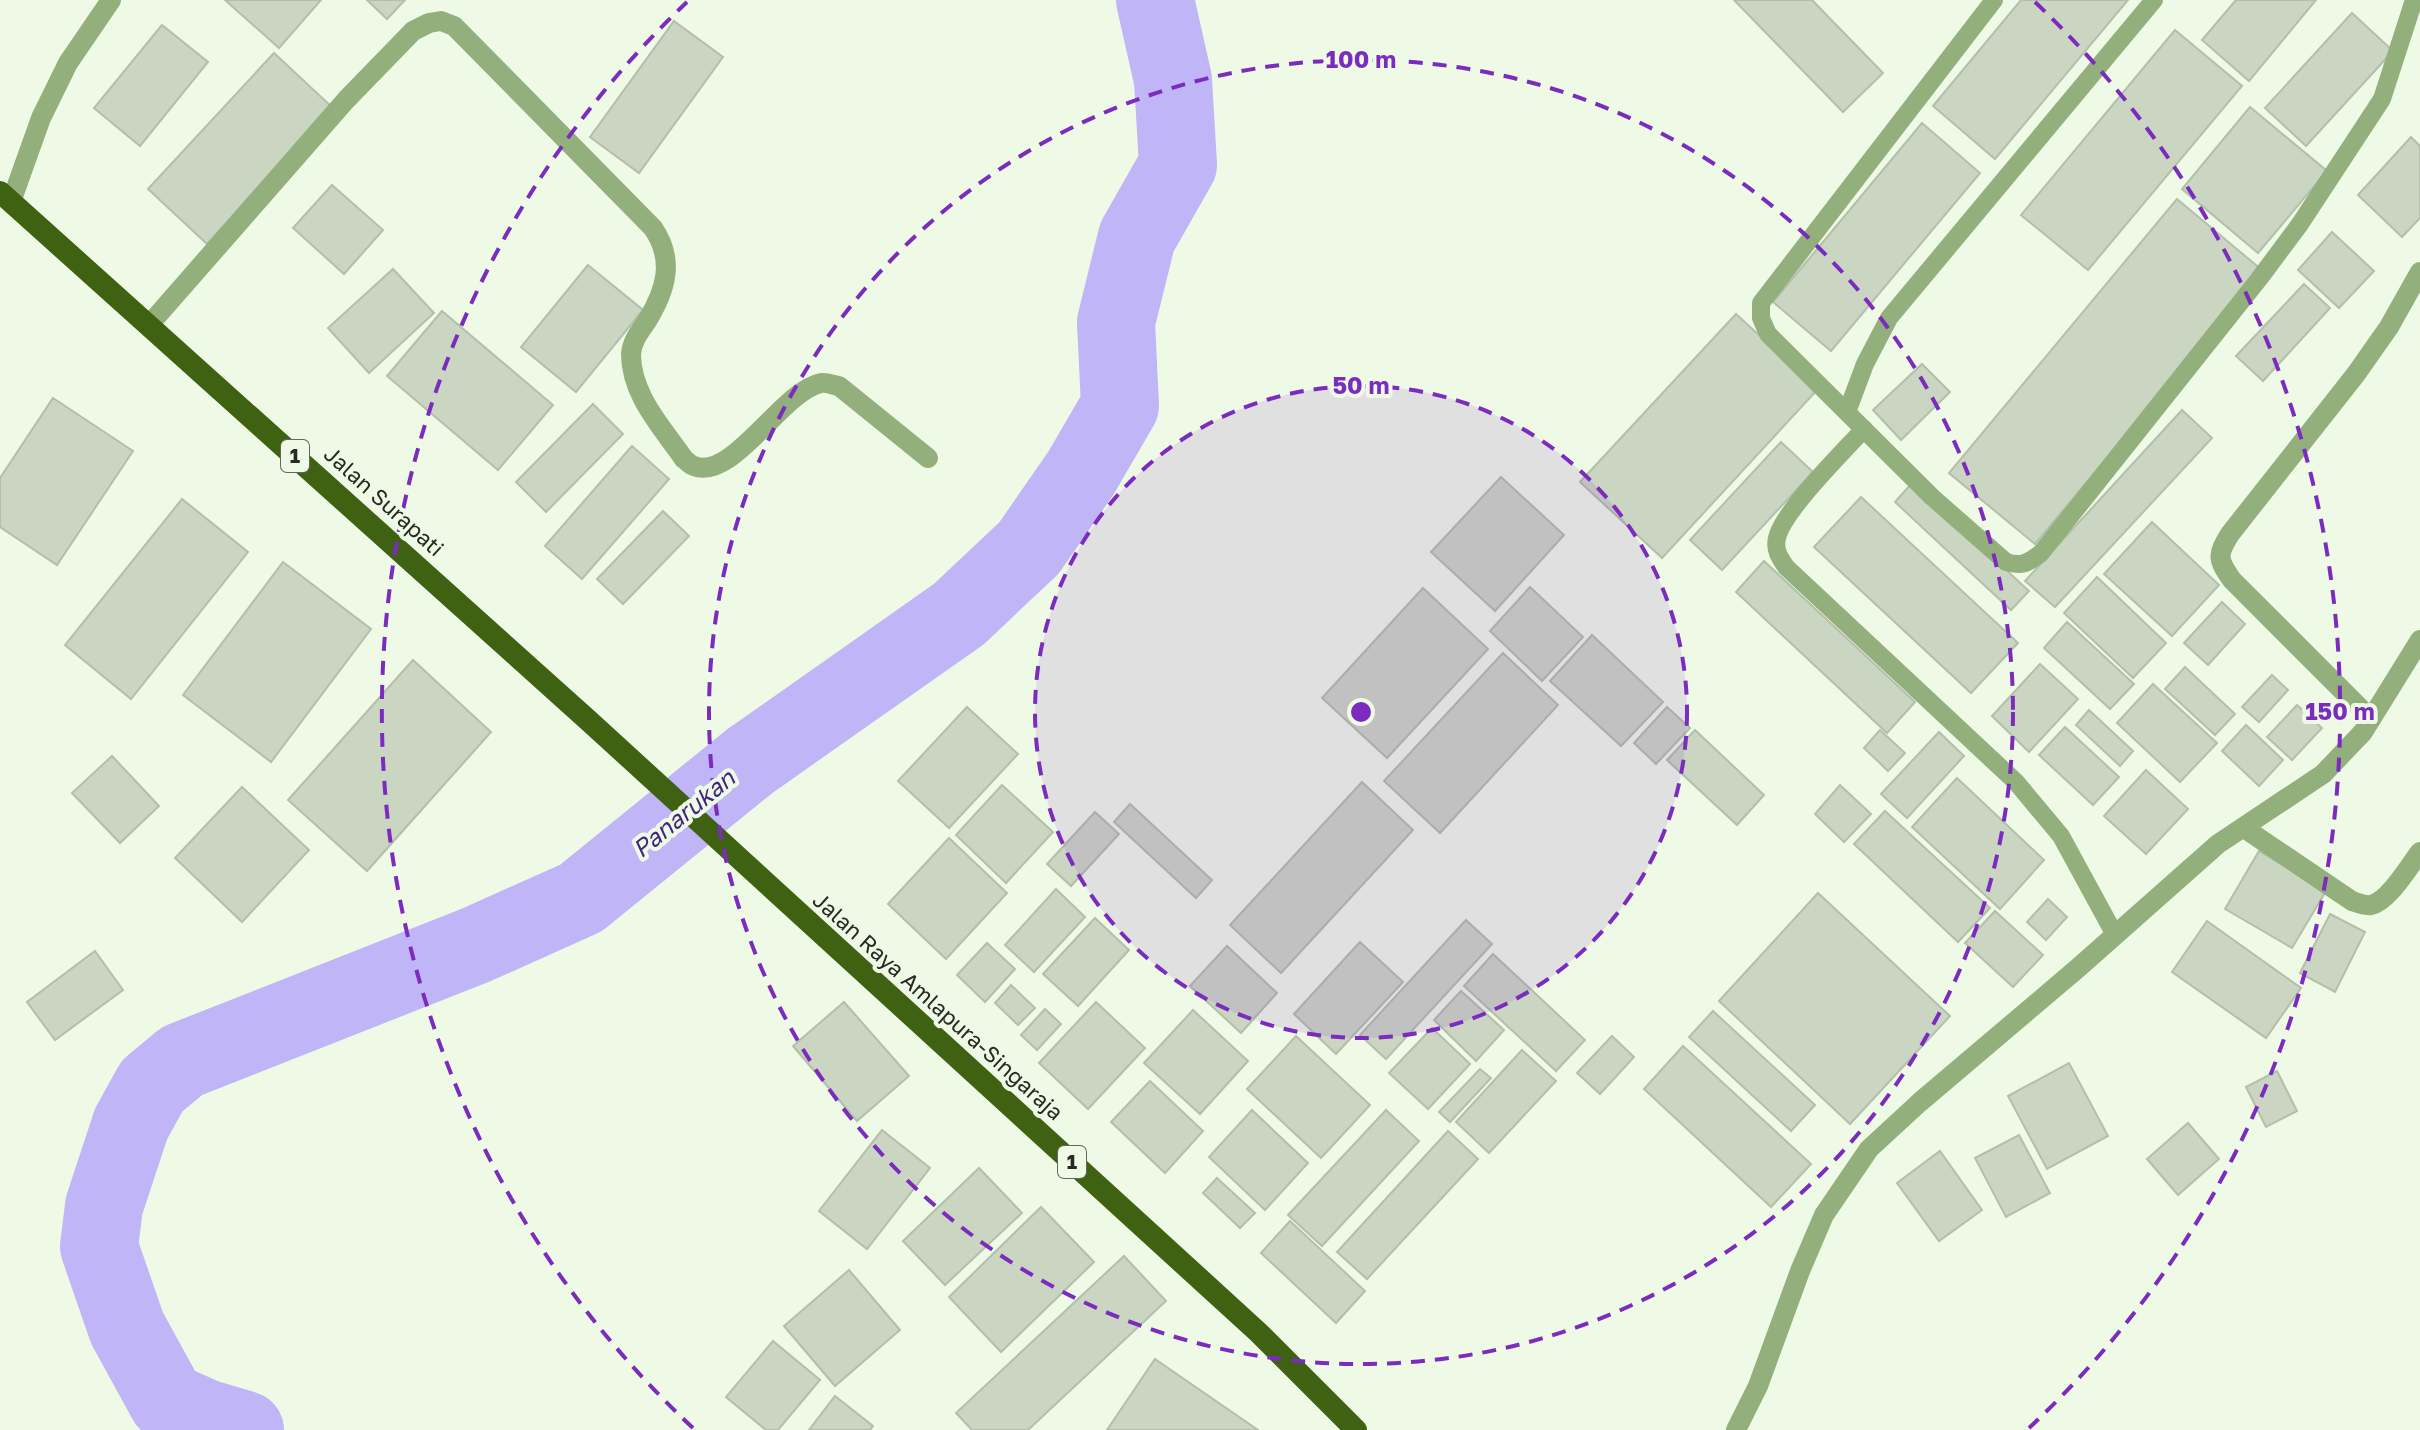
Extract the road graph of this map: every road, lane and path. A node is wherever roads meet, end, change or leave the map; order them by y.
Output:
1 (111, 0) edge
2 (1994, 0) edge
3 (2154, 0) edge
4 (2414, 0) edge
5 (6, 197) edge
6 (2420, 272) edge
7 (149, 325) junction
8 (1847, 412) junction
9 (1864, 429) junction
10 (928, 458) dead end
11 (2420, 640) edge
12 (2371, 719) junction
13 (589, 721) joint
14 (2244, 828) junction
15 (2420, 852) edge
16 (2115, 935) junction
17 (1356, 1430) edge
18 (1736, 1430) edge

1 - 5 street
2 - 8 lane
3 - 8 lane
4 - 9 lane
5 - 7 highway, Jalan Surapati / 1
6 - 12 street
7 - 10 street
7 - 13 highway, Jalan Surapati / 1
8 - 9 lane
9 - 16 lane
11 - 12 street
12 - 14 street
13 - 17 highway, Jalan Raya Amlapura-Singaraja / 1
14 - 15 street
14 - 16 street
16 - 18 street

